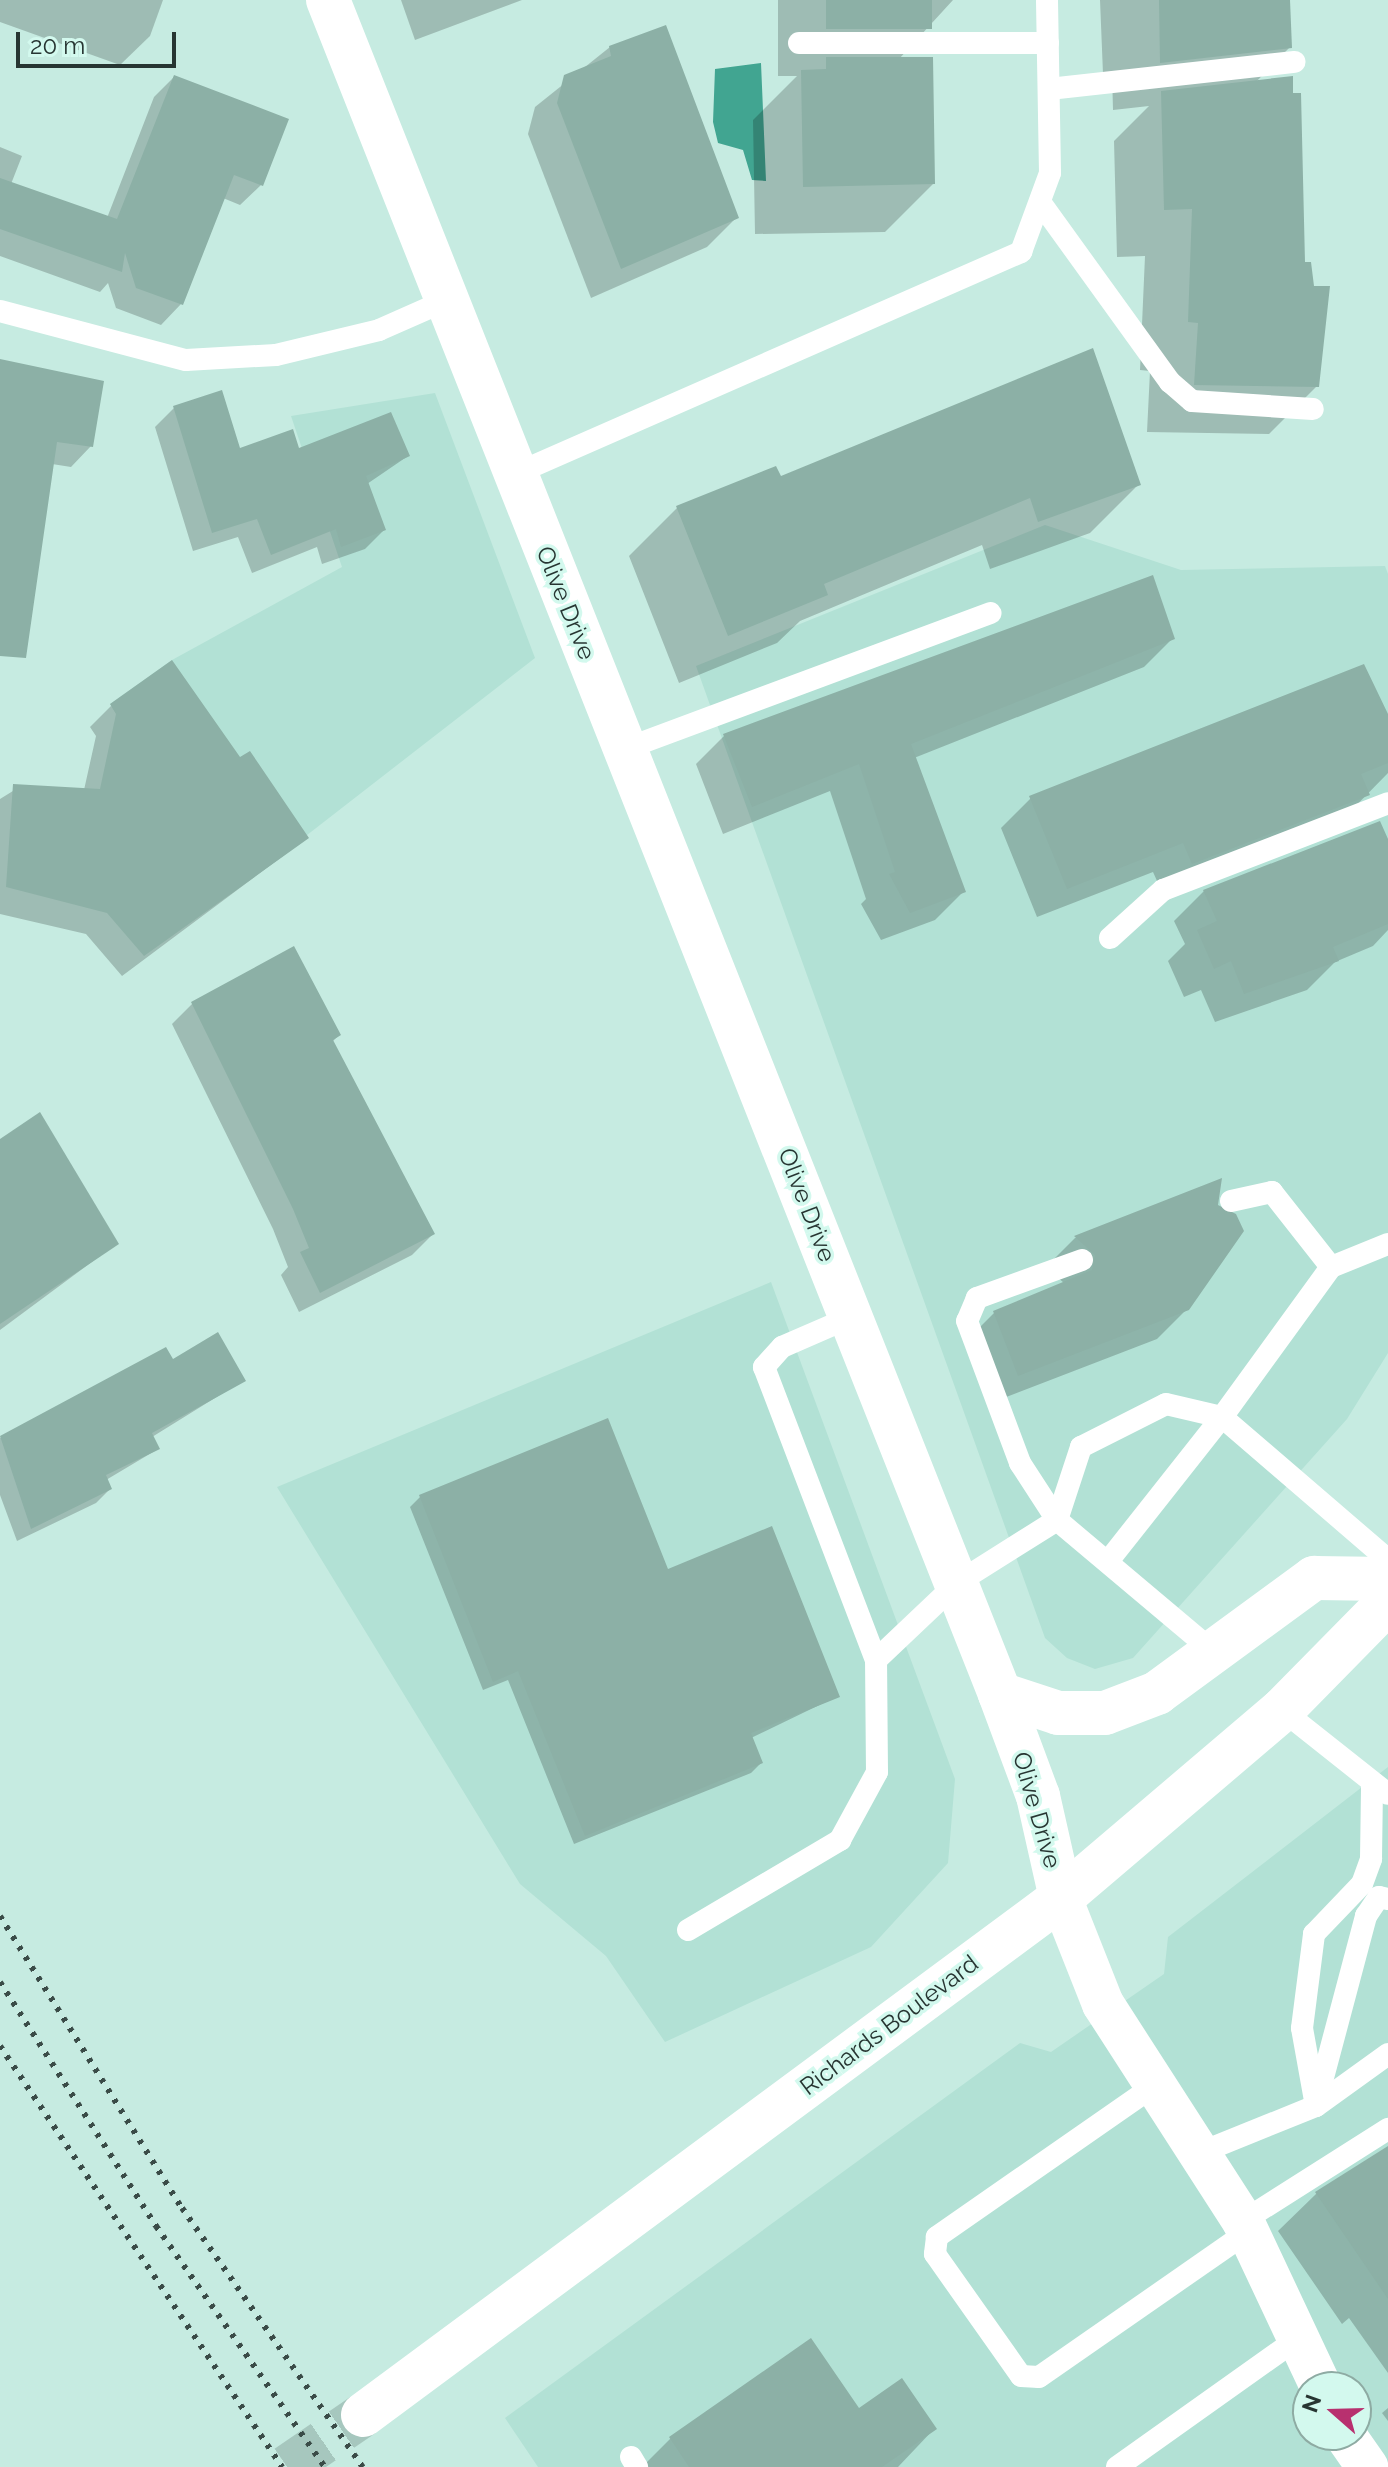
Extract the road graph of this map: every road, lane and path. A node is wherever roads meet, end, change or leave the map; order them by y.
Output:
1 (328, 0) edge
2 (1047, 0) edge
3 (799, 43) dead end
4 (1048, 43) junction
5 (1295, 62) dead end
6 (1049, 89) junction
7 (1040, 202) junction
8 (447, 300) junction
9 (0, 311) edge
10 (1313, 409) dead end
11 (515, 474) junction
12 (991, 613) dead end
13 (625, 749) junction
14 (1388, 803) edge
15 (1110, 938) dead end
16 (1231, 1201) dead end
17 (1385, 1248) edge
18 (1082, 1260) dead end
19 (1331, 1267) junction
20 (851, 1317) junction
21 (1222, 1417) junction
22 (1057, 1520) junction
23 (1110, 1559) junction
24 (1388, 1560) edge
25 (1388, 1579) edge
26 (957, 1583) junction
27 (1388, 1602) edge
28 (1209, 1648) junction
29 (876, 1660) junction
30 (1000, 1694) junction
31 (1282, 1710) junction
32 (1380, 1791) edge
33 (1061, 1898) junction
34 (1388, 1899) edge
35 (688, 1930) dead end
36 (1388, 2054) edge
37 (1151, 2088) junction
38 (1316, 2106) junction
39 (1388, 2129) edge
40 (1197, 2154) junction
41 (1246, 2226) junction
42 (1303, 2335) junction
43 (1315, 2371) edge
44 (363, 2415) tunnel mouth
45 (1117, 2467) edge

1 - 8 street, Olive Drive
2 - 4 lane
3 - 4 lane
4 - 6 lane
5 - 6 lane
6 - 7 lane
7 - 10 lane
7 - 11 lane
8 - 9 lane
8 - 11 street, Olive Drive
11 - 13 street, Olive Drive
12 - 13 lane
13 - 20 street, Olive Drive
14 - 15 lane
16 - 19 lane
17 - 19 lane
18 - 22 lane
19 - 21 lane
20 - 26 street, Olive Drive
20 - 29 lane
21 - 22 lane
21 - 23 lane
21 - 24 lane
22 - 23 lane
22 - 26 lane
23 - 28 lane
25 - 28 street
26 - 29 lane
26 - 30 street, Olive Drive
27 - 31 street, Richards Boulevard
28 - 30 street
29 - 35 lane
30 - 33 street, Olive Drive
31 - 32 lane
31 - 33 street, Richards Boulevard
32 - 38 lane
33 - 37 street, Olive Drive
33 - 44 street, Richards Boulevard
34 - 38 lane
36 - 38 lane
37 - 40 street, Olive Drive
37 - 41 lane
38 - 40 lane
39 - 41 lane
40 - 41 street, Olive Drive
41 - 42 street, Olive Drive
42 - 43 street, Olive Drive
42 - 45 lane

